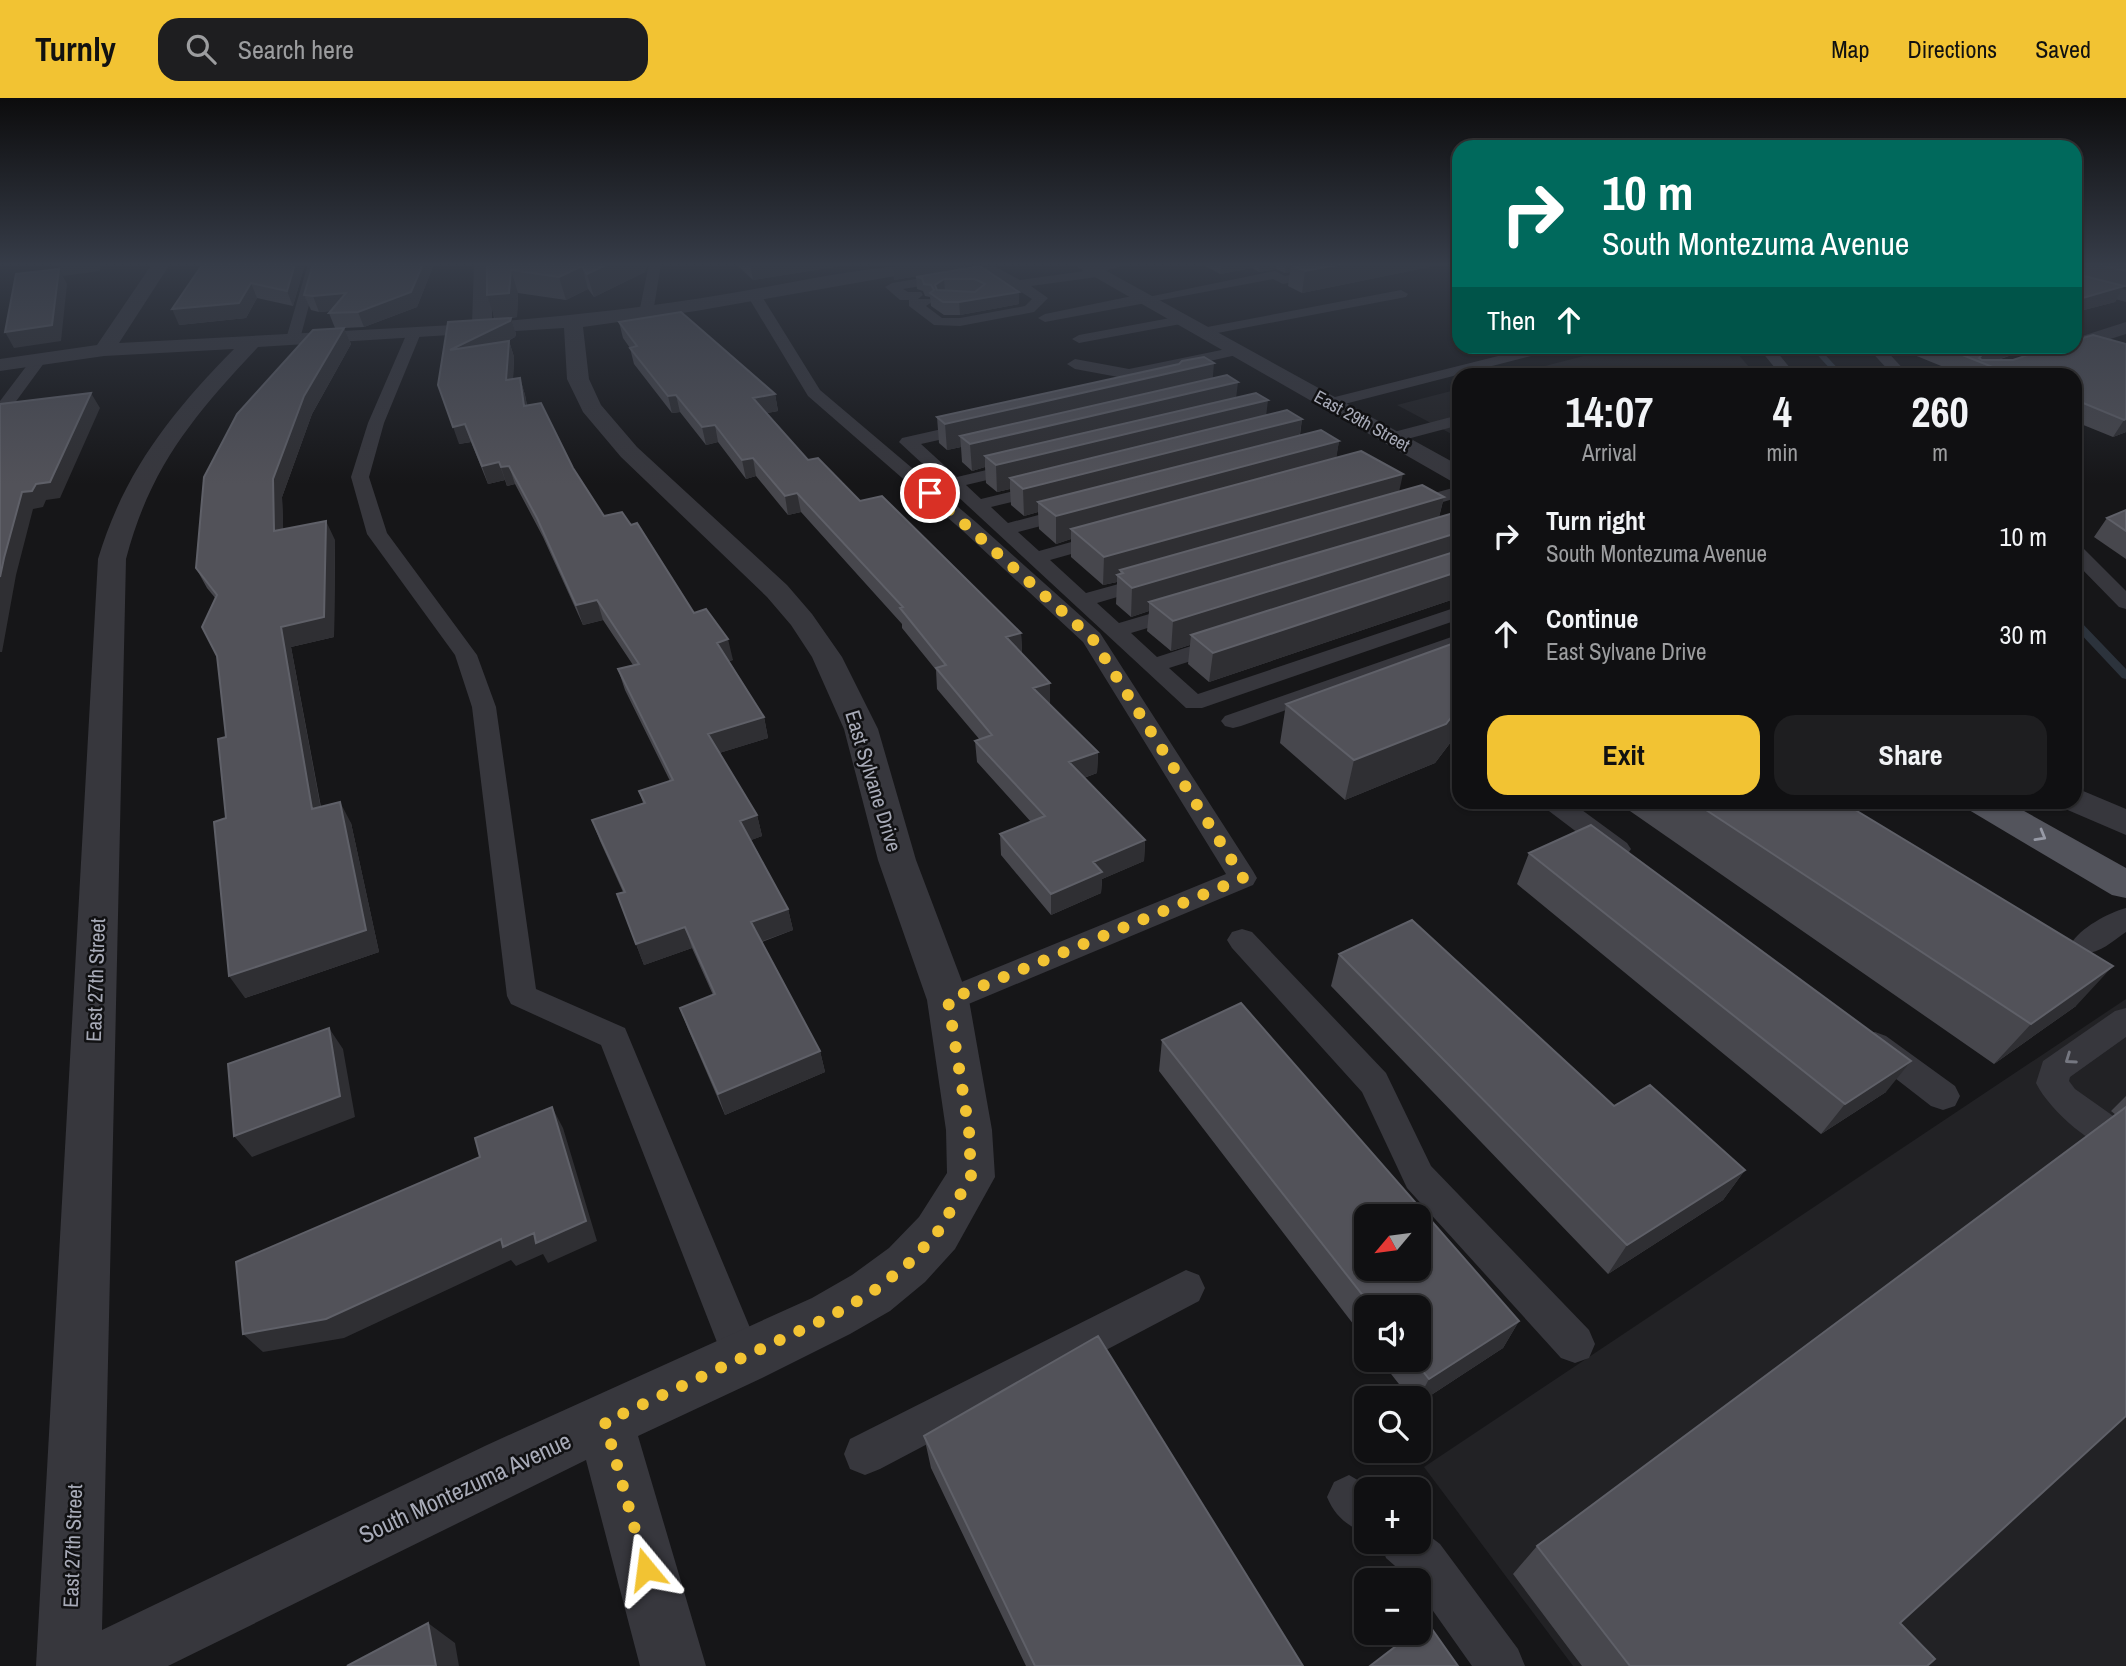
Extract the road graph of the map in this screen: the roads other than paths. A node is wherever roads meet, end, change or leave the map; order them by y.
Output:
1 (113, 337) edge
2 (275, 337) edge
3 (331, 337) edge
4 (412, 337) edge
5 (574, 337) edge
6 (780, 337) edge
7 (1089, 337) edge
8 (1211, 337) edge
9 (1079, 339) dead end
10 (274, 340) junction
11 (104, 350) junction
12 (1236, 351) junction
13 (1522, 354) edge
14 (1771, 354) edge
15 (1881, 354) edge
16 (38, 359) junction
17 (1075, 364) dead end
18 (0, 365) edge
19 (1467, 368) edge
20 (1783, 368) edge
21 (1894, 368) edge
22 (1452, 372) edge
23 (1171, 383) edge
24 (1131, 392) edge
25 (1329, 403) junction
26 (0, 412) edge
27 (1452, 422) edge
28 (987, 424) edge
29 (1392, 438) junction
30 (957, 455) edge
31 (929, 461) junction
32 (1045, 461) edge
33 (1452, 472) edge
34 (953, 483) junction
35 (1058, 485) edge
36 (1452, 493) edge
37 (978, 505) junction
38 (1097, 506) edge
39 (1393, 511) edge
40 (1005, 530) junction
41 (1129, 532) edge
42 (1035, 558) junction
43 (2082, 558) edge
44 (1173, 575) edge
45 (1083, 601) junction
46 (1207, 603) edge
47 (2126, 603) edge
48 (1452, 615) edge
49 (1116, 631) junction
50 (1247, 636) edge
51 (1452, 643) edge
52 (1154, 666) junction
53 (1233, 722) dead end
54 (2082, 803) edge
55 (1564, 809) edge
56 (1994, 809) edge
57 (2126, 823) edge
58 (1643, 869) edge
59 (2126, 885) edge
60 (2126, 919) edge
61 (1242, 940) dead end
62 (2086, 944) dead end
63 (948, 1000) junction
64 (2126, 1020) edge
65 (1854, 1029) edge
66 (1943, 1096) dead end
67 (2125, 1143) edge
68 (903, 1268) joint
69 (1186, 1288) dead end
70 (1575, 1344) dead end
71 (743, 1359) junction
72 (605, 1422) junction
73 (865, 1454) dead end
74 (1416, 1554) edge
75 (69, 1666) edge
76 (99, 1666) edge
77 (673, 1666) edge
78 (1501, 1666) edge

1 - 11 street
2 - 10 lane
3 - 10 street
4 - 71 lane
5 - 63 street, East Sylvane Drive
6 - 63 lane
7 - 9 lane
8 - 12 street, East 29th Street
10 - 11 street
10 - 75 street, East 27th Street
11 - 16 street
12 - 17 lane
12 - 25 street, East 29th Street
13 - 19 lane
14 - 20 lane
15 - 21 lane
16 - 18 street
16 - 26 lane
22 - 25 lane
23 - 24 lane
25 - 29 street, East 29th Street
27 - 29 lane
28 - 31 lane
29 - 33 street, East 29th Street
30 - 31 lane
31 - 34 lane
32 - 34 lane
34 - 37 lane
35 - 37 lane
36 - 39 lane
37 - 40 lane
38 - 40 lane
40 - 42 lane
41 - 42 lane
42 - 45 lane
43 - 47 lane
44 - 45 lane
45 - 49 lane
46 - 49 lane
48 - 52 lane
49 - 52 lane
50 - 52 lane
51 - 53 lane
54 - 57 street
55 - 58 lane
56 -> 59 main road
60 - 62 lane
61 - 70 lane
63 - 68 street, East Sylvane Drive
64 -> 67 lane
65 - 66 lane
68 - 71 street, South Montezuma Avenue
69 - 73 lane
71 - 72 street, South Montezuma Avenue
72 - 76 street, South Montezuma Avenue
72 - 77 street
74 - 78 lane

